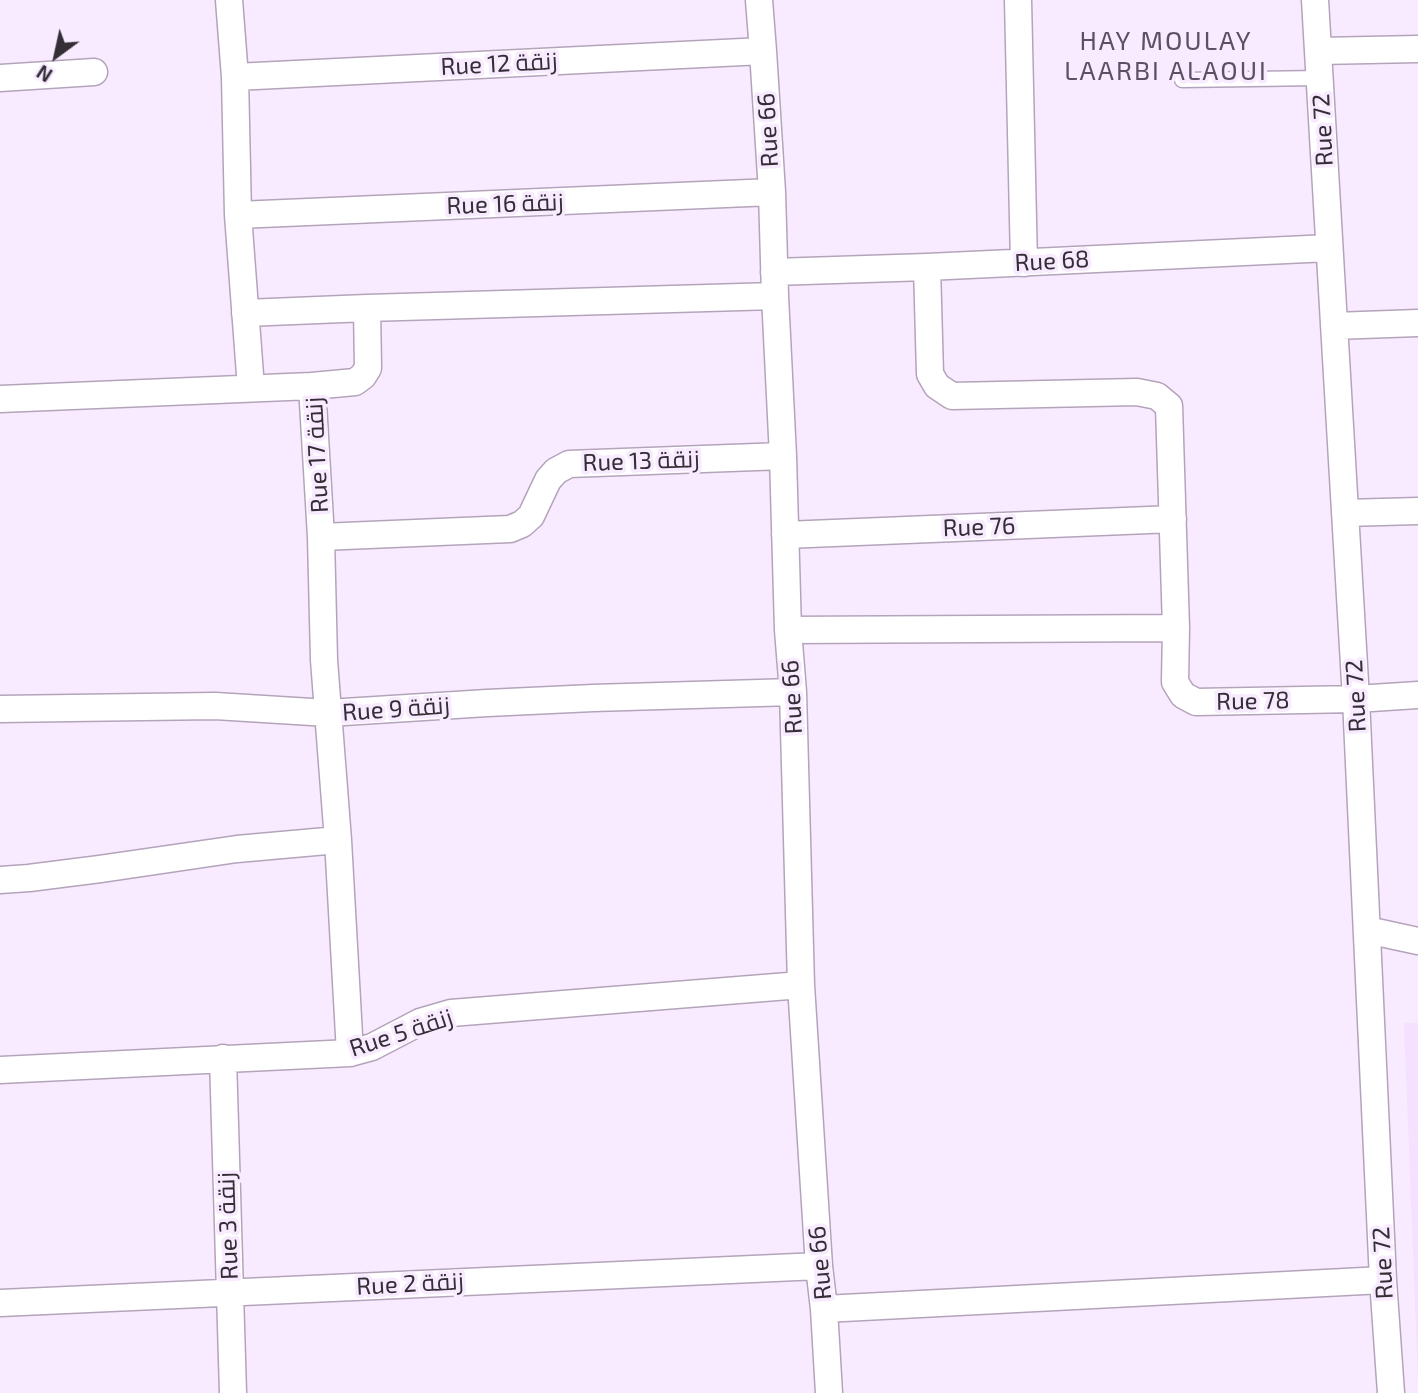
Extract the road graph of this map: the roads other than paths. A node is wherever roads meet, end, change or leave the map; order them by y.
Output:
1 (229, 0) edge
2 (759, 0) edge
3 (1018, 0) edge
4 (1315, 0) edge
5 (1418, 50) edge
6 (763, 51) junction
7 (1319, 51) junction
8 (94, 72) dead end
9 (235, 77) junction
10 (0, 78) edge
11 (1320, 78) junction
12 (1182, 80) dead end
13 (772, 192) junction
14 (238, 215) junction
15 (1329, 248) junction
16 (1024, 263) junction
17 (927, 267) junction
18 (775, 284) junction
19 (368, 308) junction
20 (245, 313) junction
21 (1418, 323) edge
22 (1334, 326) junction
23 (312, 386) junction
24 (251, 388) junction
25 (0, 398) edge
26 (783, 456) junction
27 (1418, 511) edge
28 (1345, 513) junction
29 (1173, 519) junction
30 (785, 535) junction
31 (321, 537) junction
32 (1177, 628) junction
33 (788, 629) junction
34 (793, 692) junction
35 (1418, 695) edge
36 (1356, 699) junction
37 (0, 709) edge
38 (328, 713) junction
39 (338, 840) junction
40 (0, 880) edge
41 (1367, 930) junction
42 (1418, 941) edge
43 (801, 985) junction
44 (350, 1052) junction
45 (223, 1058) junction
46 (0, 1070) edge
47 (819, 1266) junction
48 (1383, 1280) junction
49 (230, 1292) junction
50 (0, 1303) edge
51 (824, 1309) junction
52 (233, 1393) edge
53 (829, 1393) edge
54 (1391, 1393) edge

1 - 9 street
2 - 6 street, Rue 66
3 - 16 street
4 - 7 street, Rue 72
5 - 7 street
6 - 9 street, Rue 12 زنقة
6 - 13 street, Rue 66
7 - 11 street, Rue 72
8 - 10 street
9 - 14 street
11 - 12 lane
11 - 15 street, Rue 72
13 - 14 street, Rue 16 زنقة
13 - 18 street, Rue 66
14 - 20 street
15 - 16 street, Rue 68
15 - 22 street, Rue 72
16 - 17 street, Rue 68
17 - 18 street, Rue 68
17 - 29 street, Rue 78
18 - 19 street
18 - 26 street, Rue 66
19 - 20 street
19 - 23 street, Rue 17 زنقة
20 - 24 street
21 - 22 street
22 - 28 street, Rue 72
23 - 24 street
23 - 31 street, Rue 17 زنقة
24 - 25 street
26 - 30 street, Rue 66
26 - 31 street, Rue 13 زنقة
27 - 28 street
28 - 36 street, Rue 72
29 - 30 street, Rue 76
29 - 32 street, Rue 78
30 - 33 street, Rue 66
31 - 38 street, Rue 17 زنقة
32 - 33 street
32 - 36 street, Rue 78
33 - 34 street, Rue 66
34 - 38 street, Rue 9 زنقة
34 - 43 street, Rue 66
35 - 36 street, Rue 78
36 - 41 street, Rue 72
37 - 38 street, Rue 9 زنقة
38 - 39 street, Rue 17 زنقة
39 - 40 street
39 - 44 street, Rue 17 زنقة
41 - 42 street
41 - 48 street, Rue 72
43 - 44 street, Rue 5 زنقة
43 - 47 street, Rue 66
44 - 45 street, Rue 5 زنقة
45 - 46 street, Rue 5 زنقة
45 - 49 street, Rue 3 زنقة
47 - 49 street, Rue 2 زنقة
47 - 51 street, Rue 66
48 - 51 street
48 - 54 street, Rue 72
49 - 50 street, Rue 2 زنقة
49 - 52 street, Rue 3 زنقة
51 - 53 street, Rue 66

